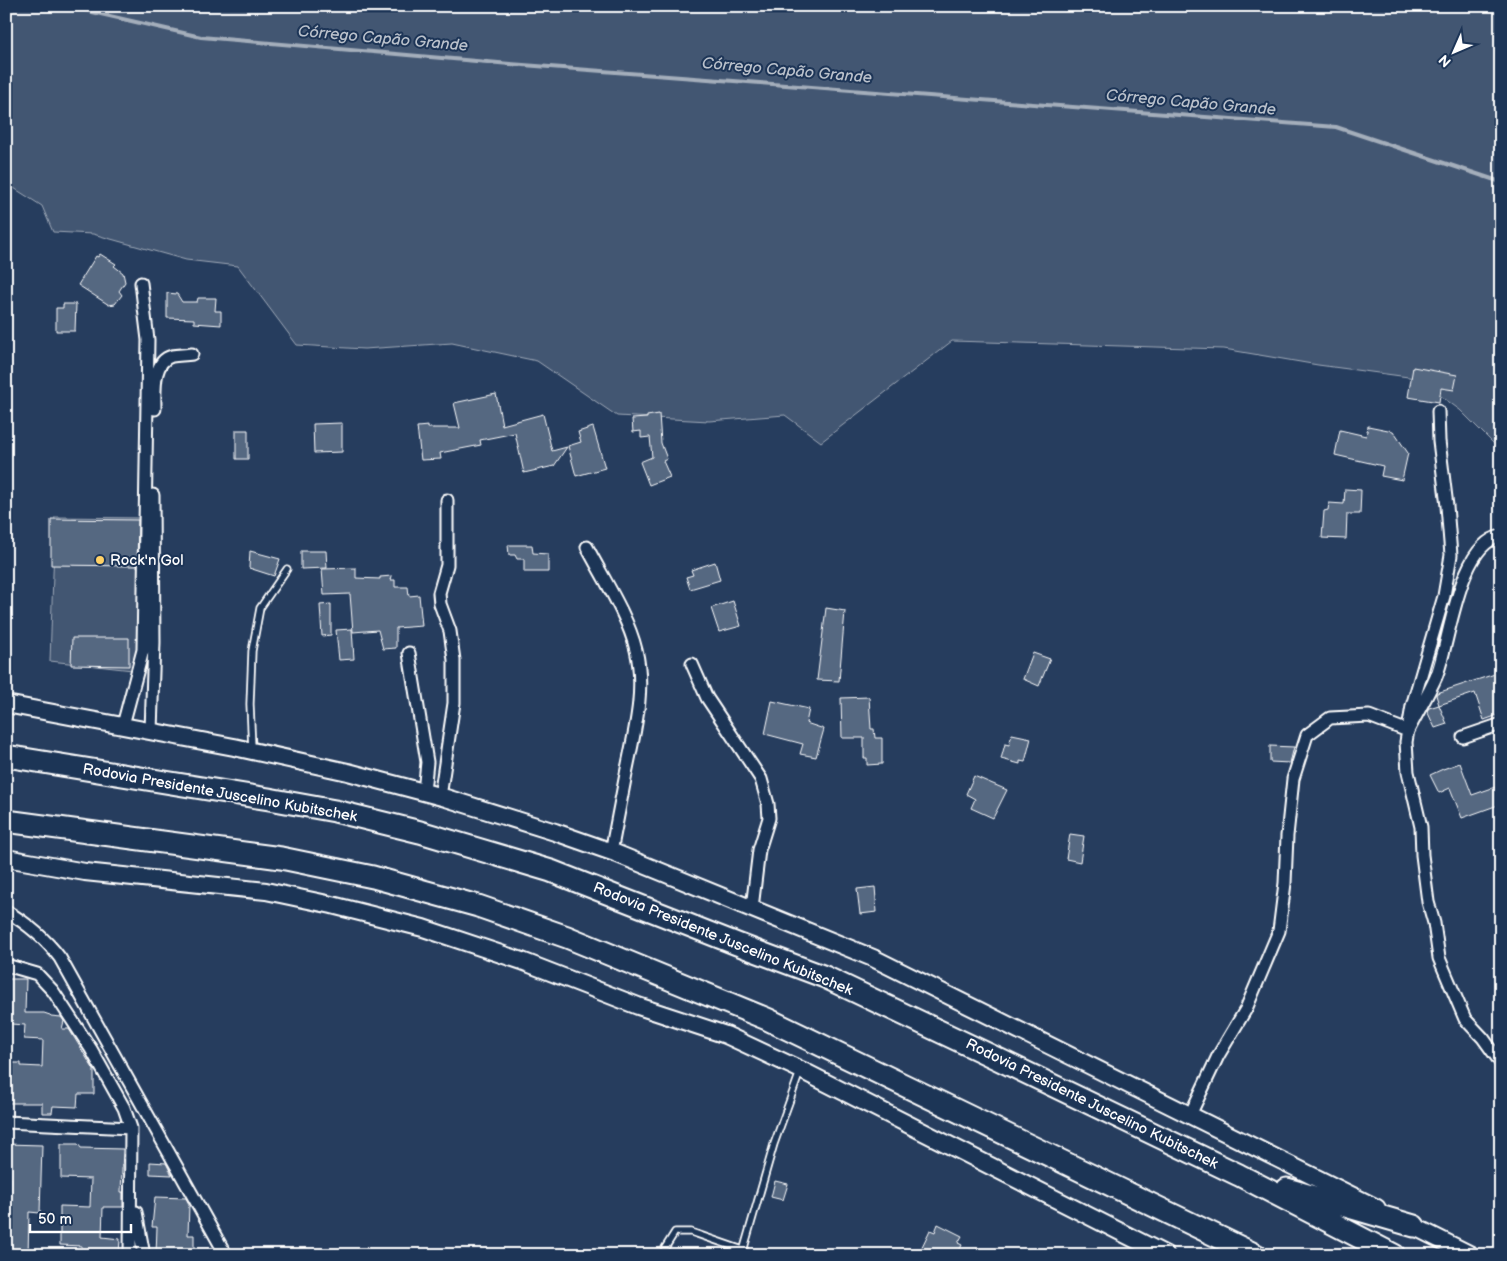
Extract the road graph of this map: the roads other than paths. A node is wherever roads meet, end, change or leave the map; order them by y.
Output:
1 (142, 283) dead end
2 (192, 354) dead end
3 (1438, 411) dead end
4 (447, 500) dead end
5 (1501, 536) edge
6 (587, 547) dead end
7 (287, 569) dead end
8 (409, 653) dead end
9 (692, 664) dead end
10 (6, 704) edge
11 (1501, 724) edge
12 (123, 725) junction
13 (151, 730) junction
14 (1408, 731) junction
15 (1463, 736) dead end
16 (252, 751) junction
17 (6, 756) edge
18 (432, 794) junction
19 (6, 821) edge
20 (611, 852) junction
21 (6, 858) edge
22 (752, 908) junction
23 (6, 911) edge
24 (6, 965) edge
25 (1501, 1062) edge
26 (801, 1070) junction
27 (1190, 1115) junction
28 (6, 1122) edge
29 (131, 1128) junction
30 (1239, 1175) junction
31 (132, 1188) junction
32 (1414, 1226) junction
33 (1236, 1248) edge
34 (743, 1253) edge
35 (130, 1255) edge
36 (144, 1255) edge
37 (226, 1255) edge
38 (663, 1255) edge
39 (1166, 1255) edge
40 (1256, 1255) edge
41 (1394, 1255) edge
42 (1470, 1255) edge

1 - 12 street
2 - 13 street
3 - 14 street
4 - 18 street
5 - 14 street
6 - 20 street
7 - 16 lane
8 - 18 street
9 - 22 street
10 - 12 main road
11 - 15 street
12 - 13 main road
13 - 16 main road
14 - 25 street
14 - 27 street
16 - 18 main road
17 - 30 highway, Rodovia Presidente Juscelino Kubitschek
18 - 20 main road
19 - 33 highway
20 - 22 main road
21 - 26 main road
22 - 27 main road
23 - 37 street
24 - 29 street
26 - 34 lane
26 - 39 main road
27 - 32 main road
28 - 29 street
29 - 31 street
30 - 32 highway
30 - 41 highway, Rodovia Presidente Juscelino Kubitschek
31 - 35 street
31 - 36 street
32 - 42 main road
33 - 40 highway
34 - 38 lane

